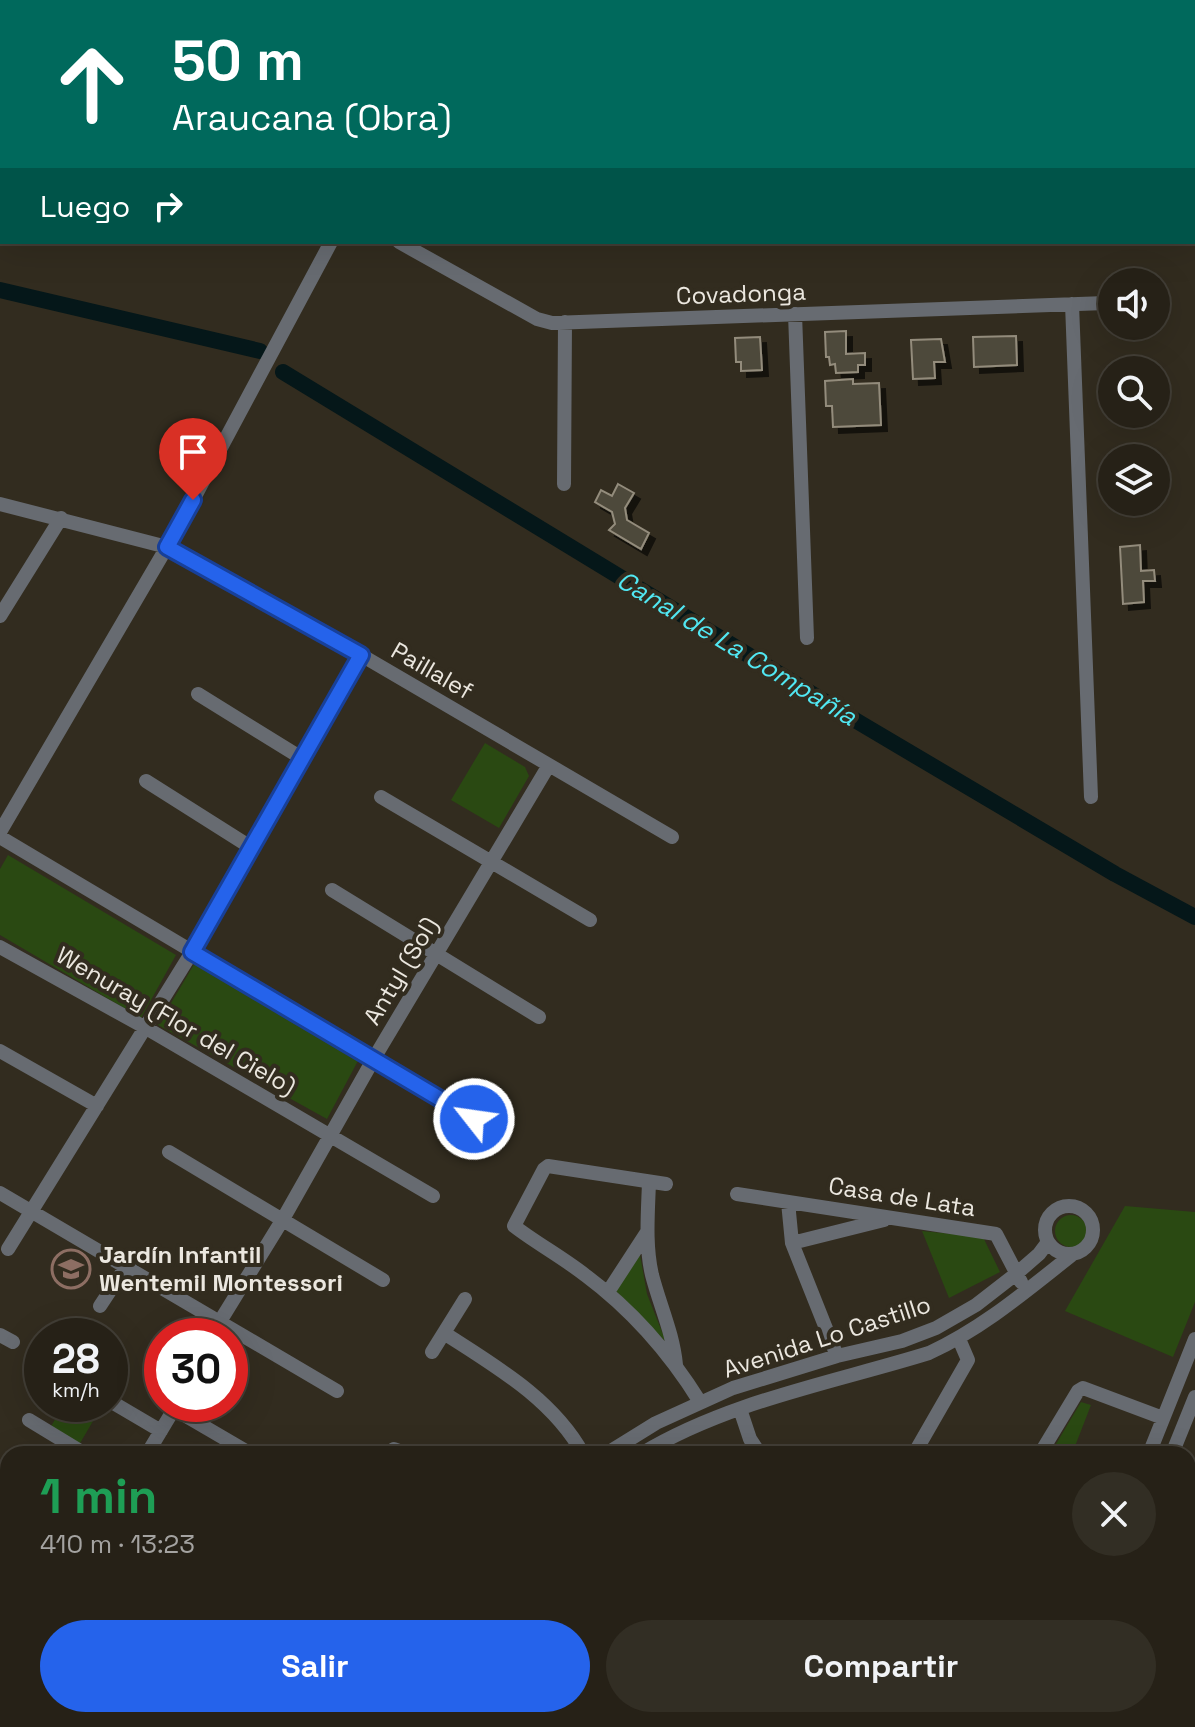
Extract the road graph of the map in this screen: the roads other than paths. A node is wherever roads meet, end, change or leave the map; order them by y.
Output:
1 (330, 244) edge
2 (403, 244) edge
3 (1098, 303) edge
4 (1072, 304) junction
5 (795, 314) junction
6 (565, 322) junction
7 (564, 484) dead end
8 (0, 504) edge
9 (61, 518) junction
10 (167, 547) junction
11 (0, 616) edge
12 (807, 638) dead end
13 (361, 655) junction
14 (198, 694) dead end
15 (303, 759) junction
16 (549, 765) junction
17 (146, 781) dead end
18 (381, 797) dead end
19 (1091, 797) dead end
20 (0, 834) edge
21 (672, 837) dead end
22 (254, 843) junction
23 (492, 861) junction
24 (332, 890) dead end
25 (590, 920) dead end
26 (0, 947) edge
27 (192, 952) junction
28 (437, 954) junction
29 (539, 1017) dead end
30 (146, 1028) junction
31 (0, 1051) edge
32 (373, 1060) junction
33 (97, 1106) junction
34 (474, 1119) dead end
35 (330, 1134) junction
36 (169, 1152) dead end
37 (649, 1182) junction
38 (666, 1184) dead end
39 (0, 1193) edge
40 (737, 1194) dead end
41 (433, 1196) dead end
42 (788, 1202) junction
43 (32, 1212) junction
44 (892, 1218) junction
45 (283, 1219) junction
46 (648, 1231) junction
47 (1048, 1242) junction
48 (792, 1243) junction
49 (8, 1249) dead end
50 (1073, 1254) junction
51 (125, 1268) junction
52 (1016, 1274) junction
53 (383, 1280) dead end
54 (1026, 1291) junction
55 (608, 1292) junction
56 (465, 1299) dead end
57 (100, 1306) dead end
58 (210, 1318) edge
59 (222, 1318) edge
60 (444, 1333) junction
61 (959, 1339) junction
62 (1195, 1339) edge
63 (248, 1340) edge
64 (432, 1352) dead end
65 (837, 1356) junction
66 (676, 1366) junction
67 (337, 1391) dead end
68 (1195, 1397) edge
69 (700, 1402) junction
70 (740, 1409) junction
71 (128, 1412) edge
72 (1163, 1418) junction
73 (32, 1422) edge
74 (161, 1431) junction
75 (72, 1446) edge
76 (152, 1446) edge
77 (237, 1446) edge
78 (577, 1446) edge
79 (619, 1446) edge
80 (656, 1446) edge
81 (755, 1446) edge
82 (919, 1446) edge
83 (1045, 1446) edge
84 (1152, 1446) edge
85 (1175, 1446) edge

1 - 10 street
2 - 6 street, Covadonga
3 - 4 street, Covadonga
4 - 5 street, Covadonga
4 - 19 street
5 - 6 street, Covadonga
5 - 12 street
6 - 7 street
8 - 9 street, Paillalef
9 - 10 street, Paillalef
9 - 11 street
10 - 13 street, Paillalef
10 - 20 street
13 - 15 street
13 - 16 street, Paillalef
14 - 15 street
15 - 22 street
16 - 21 street, Paillalef
16 - 23 street, Antyl (Sol)
17 - 22 street
18 - 23 street
20 - 27 street
22 - 27 street
23 - 25 street
23 - 28 street, Antyl (Sol)
24 - 28 street
26 - 30 street, Wenuray (Flor del Cielo)
27 - 30 street
27 - 32 street
28 - 29 street
28 - 32 street, Antyl (Sol)
30 - 33 street
30 - 35 street, Wenuray (Flor del Cielo)
31 - 33 street
32 - 34 street
32 - 35 street, Antyl (Sol)
33 - 43 street
35 - 41 street, Wenuray (Flor del Cielo)
35 - 45 street, Antyl (Sol)
36 - 45 street
37 - 38 street
37 - 46 street
37 - 55 street
39 - 43 street
40 - 42 street, Casa de Lata
42 - 44 street, Casa de Lata
42 - 48 street
43 - 49 street
43 - 51 street
44 - 48 street
44 - 52 street, Casa de Lata
45 - 53 street
45 - 59 street, Antyl (Sol)
46 - 55 street
46 - 66 street
47 - 50 street
47 - 50 street, Avenida Lo Castillo
47 - 52 street, Avenida Lo Castillo
48 - 65 street
50 - 54 street, Avenida Lo Castillo
51 - 57 street
51 - 58 street
52 - 54 street, Casa de Lata
52 - 65 street, Avenida Lo Castillo
54 - 61 street, Avenida Lo Castillo
55 - 66 street
56 - 60 street
60 - 64 street
60 - 78 street
61 - 70 street, Avenida Lo Castillo
61 - 82 street
62 - 72 street
63 - 67 street
65 - 69 street, Avenida Lo Castillo
66 - 69 street
68 - 85 street
69 - 79 street, Avenida Lo Castillo
70 - 80 street, Avenida Lo Castillo
70 - 81 street
71 - 74 street
72 - 83 street
72 - 84 street
73 - 75 street
74 - 76 street
74 - 77 street

